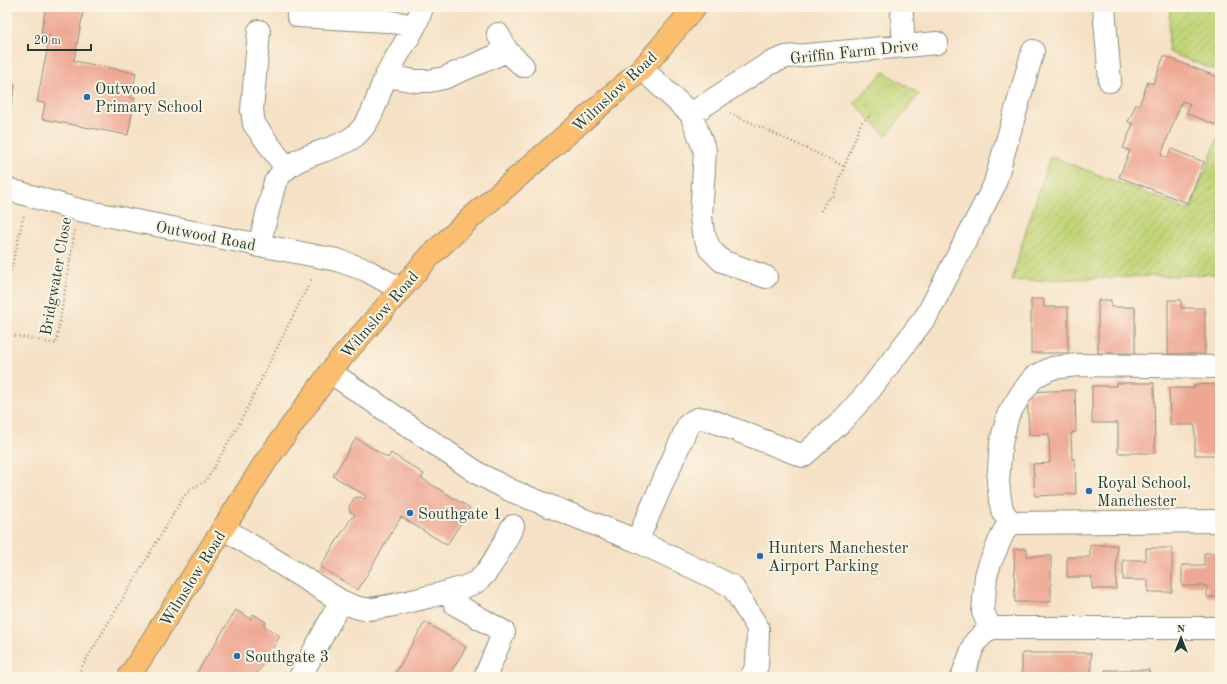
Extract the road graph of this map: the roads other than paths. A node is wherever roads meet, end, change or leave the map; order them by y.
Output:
1 (695, 7) edge
2 (1104, 7) edge
3 (902, 15) dead end
4 (298, 16) dead end
5 (418, 16) edge
6 (259, 31) dead end
7 (937, 43) dead end
8 (904, 46) junction
9 (1033, 51) dead end
10 (523, 66) dead end
11 (642, 69) junction
12 (386, 76) junction
13 (1110, 81) dead end
14 (691, 114) junction
15 (286, 168) junction
16 (7, 189) edge
17 (259, 246) junction
18 (766, 277) dead end
19 (400, 290) junction
20 (1220, 367) edge
21 (330, 372) junction
22 (1220, 521) edge
23 (1013, 523) junction
24 (513, 526) dead end
25 (224, 528) junction
26 (637, 541) junction
27 (451, 591) junction
28 (341, 600) junction
29 (990, 628) junction
30 (1220, 628) edge
31 (129, 677) edge
32 (300, 677) edge
33 (485, 677) edge
34 (750, 677) edge
35 (962, 677) edge

1 - 11 main road, Wilmslow Road
2 - 13 street
3 - 8 street
4 - 5 street
5 - 12 street
6 - 15 street
7 - 8 street, Griffin Farm Drive
8 - 14 street, Griffin Farm Drive
9 - 26 street
10 - 12 street
11 - 14 street
11 - 19 main road, Wilmslow Road
12 - 15 street
14 - 18 street
15 - 17 street
16 - 17 street, Outwood Road
17 - 19 street, Outwood Road
19 - 21 main road, Wilmslow Road
20 - 23 street
21 - 25 main road, Wilmslow Road
21 - 26 street
22 - 23 street
23 - 29 street
24 - 27 street
25 - 28 street
25 - 31 main road, Wilmslow Road
26 - 34 street
27 - 28 street
27 - 33 street
28 - 32 street
29 - 30 street
29 - 35 street

